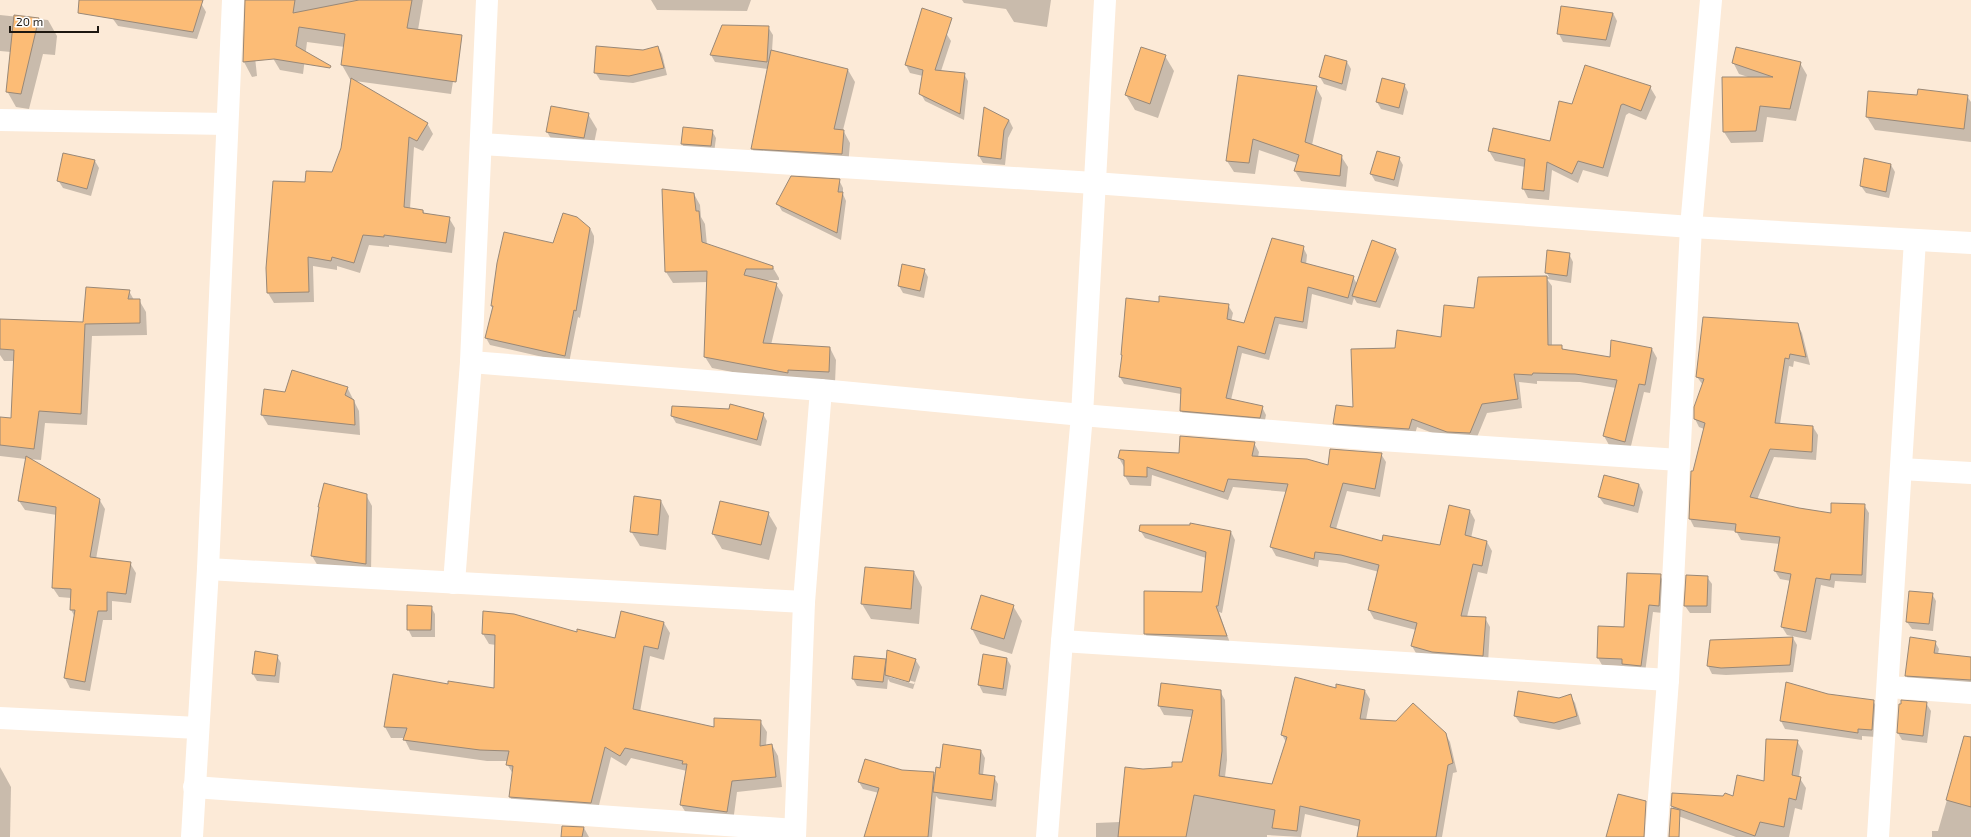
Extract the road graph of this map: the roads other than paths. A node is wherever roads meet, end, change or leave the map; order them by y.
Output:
1 (233, 0) edge
2 (487, 0) edge
3 (1105, 0) edge
4 (1711, 0) edge
5 (0, 120) edge
6 (227, 124) junction
7 (481, 144) junction
8 (1094, 183) junction
9 (1691, 228) junction
10 (1914, 240) junction
11 (1971, 243) edge
12 (471, 362) junction
13 (821, 390) junction
14 (1082, 416) junction
15 (1679, 460) junction
16 (1901, 469) junction
17 (1971, 473) edge
18 (208, 569) junction
19 (454, 583) junction
20 (804, 602) junction
21 (1062, 641) junction
22 (1668, 680) junction
23 (1889, 687) junction
24 (1971, 692) edge
25 (0, 718) edge
26 (198, 728) junction
27 (194, 787) junction
28 (795, 833) edge
29 (192, 837) edge
30 (1047, 837) edge
31 (1656, 837) edge
32 (1878, 837) edge

1 - 6 street
2 - 7 street
3 - 8 street
4 - 9 street
5 - 6 street
6 - 18 street
7 - 8 street
7 - 12 street
8 - 9 street
8 - 14 street
9 - 10 street
9 - 15 street
10 - 11 street
10 - 16 street
12 - 13 street
12 - 19 street
13 - 14 street
13 - 20 street
14 - 15 street
14 - 21 street
15 - 22 street
16 - 17 street
16 - 23 street
18 - 19 street
18 - 26 street
19 - 20 street
20 - 28 street
21 - 22 street
21 - 30 street
22 - 31 street
23 - 24 street
23 - 32 street
25 - 26 street
26 - 27 street
27 - 28 street
27 - 29 street

